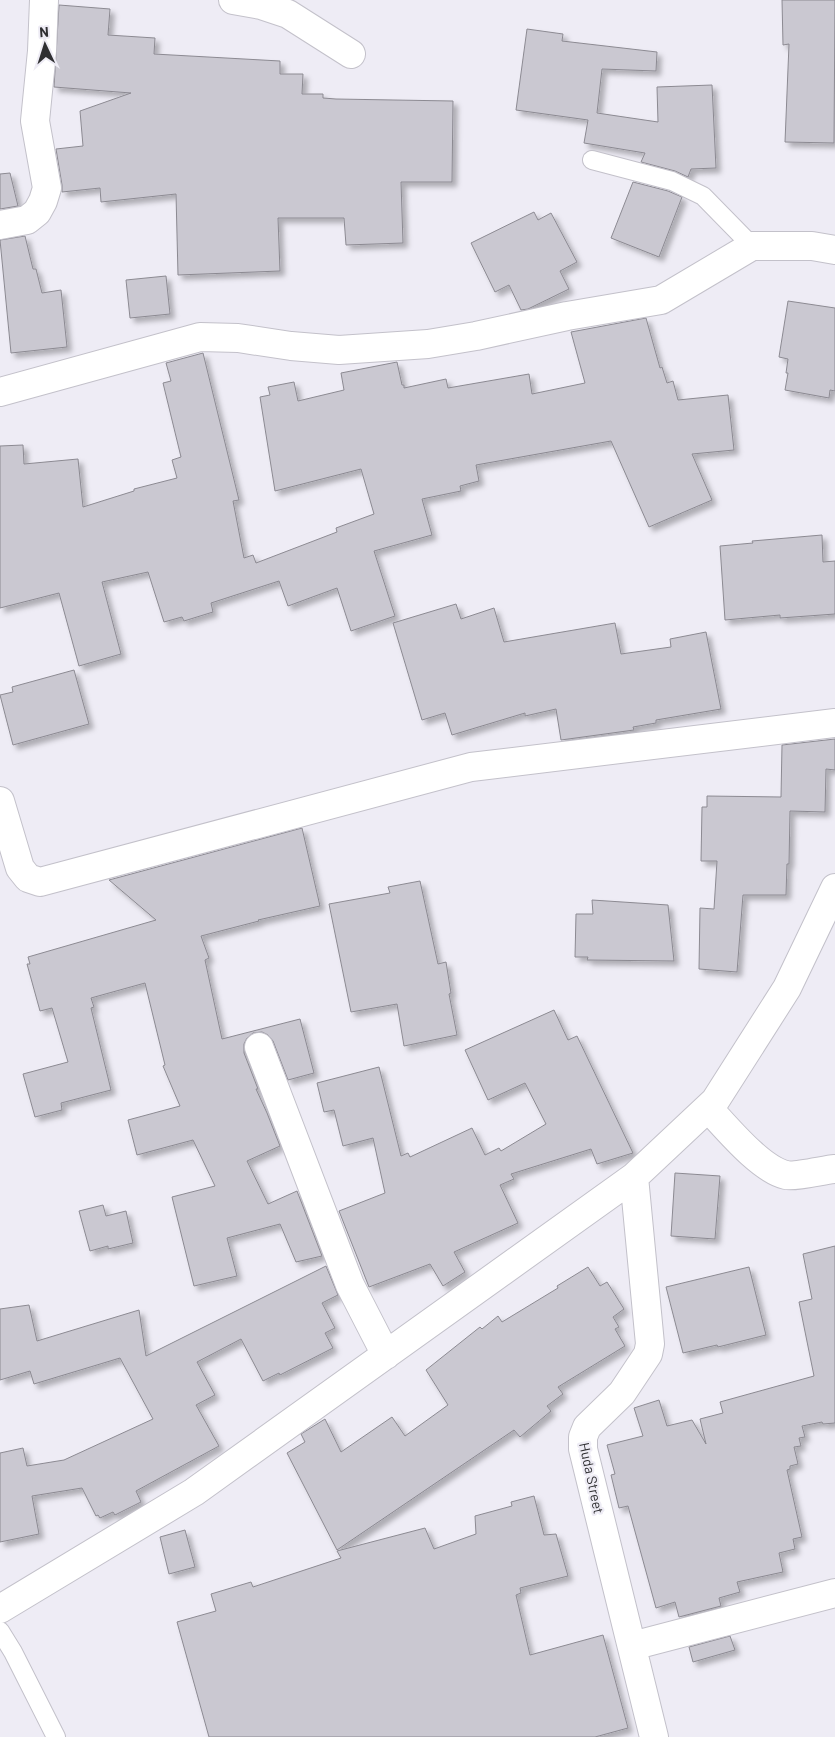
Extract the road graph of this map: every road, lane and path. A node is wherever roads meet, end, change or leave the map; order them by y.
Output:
1 (44, 0) edge
2 (233, 0) edge
3 (351, 54) dead end
4 (592, 160) dead end
5 (0, 225) edge
6 (752, 246) junction
7 (835, 250) edge
8 (0, 392) edge
9 (835, 724) edge
10 (0, 801) edge
11 (835, 888) edge
12 (259, 1048) dead end
13 (708, 1108) junction
14 (835, 1169) edge
15 (634, 1177) junction
16 (386, 1355) junction
17 (835, 1593) edge
18 (0, 1609) edge
19 (0, 1631) edge
20 (632, 1646) junction
21 (56, 1737) edge
22 (654, 1737) edge

1 - 5 street
2 - 3 street
4 - 6 lane
6 - 7 street
6 - 8 street
9 - 10 street
11 - 13 street
12 - 16 street
13 - 14 street
13 - 15 street
15 - 16 street
15 - 20 street, Huda Street
16 - 18 street
17 - 20 street
19 - 21 lane
20 - 22 street, Huda Street

